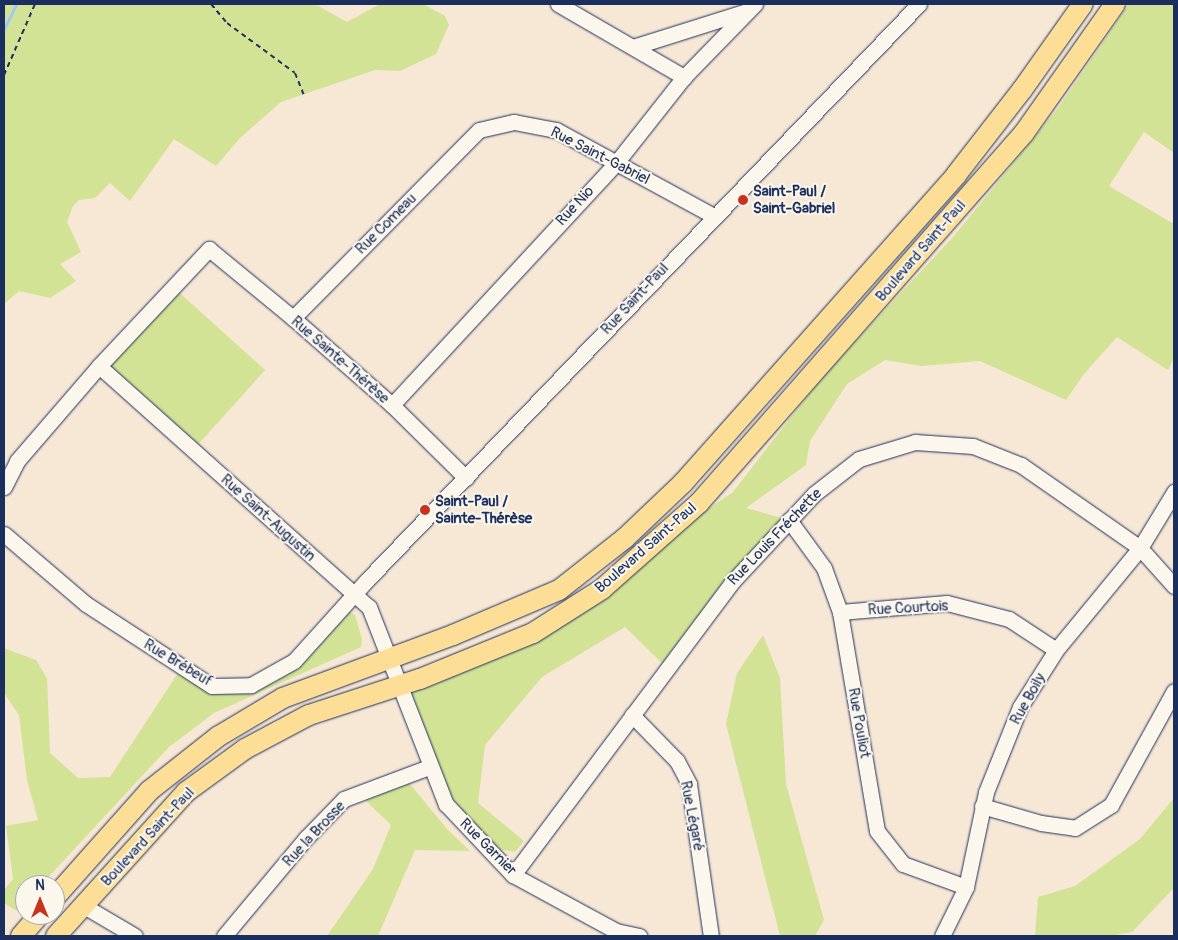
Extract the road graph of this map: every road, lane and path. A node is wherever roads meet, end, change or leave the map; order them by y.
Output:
1 (35, 4) edge
2 (211, 4) edge
3 (558, 4) edge
4 (918, 4) edge
5 (1082, 4) edge
6 (1115, 4) edge
7 (752, 7) edge
8 (633, 47) junction
9 (4, 75) edge
10 (684, 77) junction
11 (304, 95) dead end
12 (478, 130) joint
13 (616, 163) junction
14 (714, 216) junction
15 (293, 318) junction
16 (99, 366) junction
17 (392, 405) junction
18 (466, 478) junction
19 (4, 487) edge
20 (1174, 492) edge
21 (790, 520) junction
22 (4, 534) edge
23 (1140, 548) junction
24 (1174, 586) edge
25 (355, 596) junction
26 (840, 612) junction
27 (1056, 650) junction
28 (391, 659) junction
29 (403, 689) junction
30 (1174, 691) edge
31 (632, 715) junction
32 (430, 767) junction
33 (982, 806) junction
34 (513, 875) junction
35 (65, 887) edge
36 (966, 887) junction
37 (84, 906) junction
38 (31, 925) edge
39 (21, 936) edge
40 (56, 936) edge
41 (135, 936) edge
42 (224, 936) edge
43 (638, 936) edge
44 (711, 936) edge
45 (942, 936) edge

1 - 9 path
2 - 11 path
3 - 8 street
4 - 14 street, Rue Saint-Paul
5 - 28 main road, Boulevard Saint-Paul
6 - 29 main road, Boulevard Saint-Paul
7 - 8 street
7 - 10 street, Rue Nio
8 - 10 street
10 - 13 street, Rue Nio
12 - 13 street, Rue Saint-Gabriel
12 - 15 street, Rue Comeau
13 - 14 street, Rue Saint-Gabriel
13 - 17 street, Rue Nio
14 - 18 street, Rue Saint-Paul
15 - 16 street, Rue Sainte-Thérèse
15 - 17 street, Rue Sainte-Thérèse
16 - 19 street
16 - 25 street, Rue Saint-Augustin
17 - 18 street, Rue Sainte-Thérèse
18 - 25 street, Rue Saint-Paul
20 - 23 street, Rue Boily
21 - 23 street, Rue Louis Fréchette
21 - 26 street, Rue Pouliot
21 - 31 street, Rue Louis Fréchette
22 - 25 street, Rue Brébeuf
23 - 24 street, Rue Louis Fréchette
23 - 27 street, Rue Boily
25 - 28 street, Rue Saint-Augustin
26 - 27 street, Rue Courtois
26 - 36 street, Rue Pouliot
27 - 33 street, Rue Boily
28 - 29 street, Rue Saint-Augustin
28 - 35 main road, Boulevard Saint-Paul
29 - 32 street, Rue Garnier
29 - 37 main road, Boulevard Saint-Paul
30 - 33 street
31 - 34 street, Rue Louis Fréchette
31 - 44 street, Rue Légaré
32 - 34 street, Rue Garnier
32 - 42 street, Rue la Brosse
33 - 36 street, Rue Boily
34 - 43 street, Rue Garnier
36 - 45 street, Rue Boily
37 - 40 main road, Boulevard Saint-Paul
37 - 41 street
38 - 39 main road

